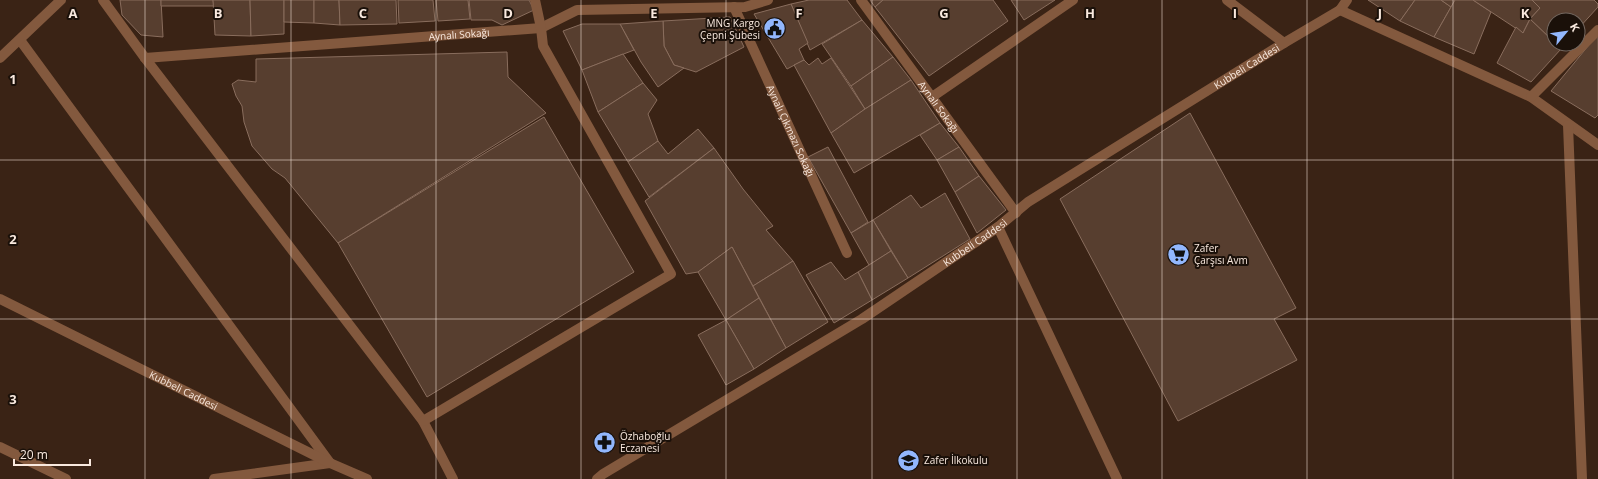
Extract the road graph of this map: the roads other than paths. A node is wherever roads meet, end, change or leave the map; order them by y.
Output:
1 (61, 0) edge
2 (103, 0) edge
3 (535, 0) edge
4 (768, 0) edge
5 (861, 0) edge
6 (1073, 0) edge
7 (1227, 0) edge
8 (1347, 0) edge
9 (734, 7) junction
10 (1340, 10) junction
11 (541, 28) junction
12 (1598, 30) edge
13 (20, 40) junction
14 (1284, 43) junction
15 (0, 58) edge
16 (145, 58) junction
17 (932, 97) junction
18 (1531, 97) junction
19 (1568, 124) junction
20 (1598, 146) edge
21 (1016, 213) junction
22 (998, 227) junction
23 (847, 253) dead end
24 (0, 299) edge
25 (423, 421) junction
26 (0, 447) edge
27 (330, 463) junction
28 (66, 479) edge
29 (214, 479) edge
30 (367, 479) edge
31 (453, 479) edge
32 (597, 479) edge
33 (1117, 479) edge
34 (1582, 479) edge

1 - 13 street
2 - 16 street
3 - 11 street
4 - 9 street, Aynalı Sokağı
5 - 17 street, Aynalı Sokağı
6 - 17 street
7 - 14 street
8 - 10 street, Kubbeli Caddesi
9 - 11 street, Aynalı Sokağı
9 - 23 street, Aynalı Çıkmazı Sokağı
10 - 14 street, Kubbeli Caddesi
10 - 18 street
11 - 16 street, Aynalı Sokağı
11 - 25 street
12 - 18 street
13 - 15 street
13 - 27 street
14 - 21 street, Kubbeli Caddesi
16 - 25 street
17 - 21 street, Aynalı Sokağı
18 - 19 street
19 - 20 street
19 - 34 street
21 - 22 street, Kubbeli Caddesi
22 - 32 street, Kubbeli Caddesi
22 - 33 street
24 - 27 street, Kubbeli Caddesi
25 - 31 street
26 - 28 street
27 - 29 street
27 - 30 street, Kubbeli Caddesi

